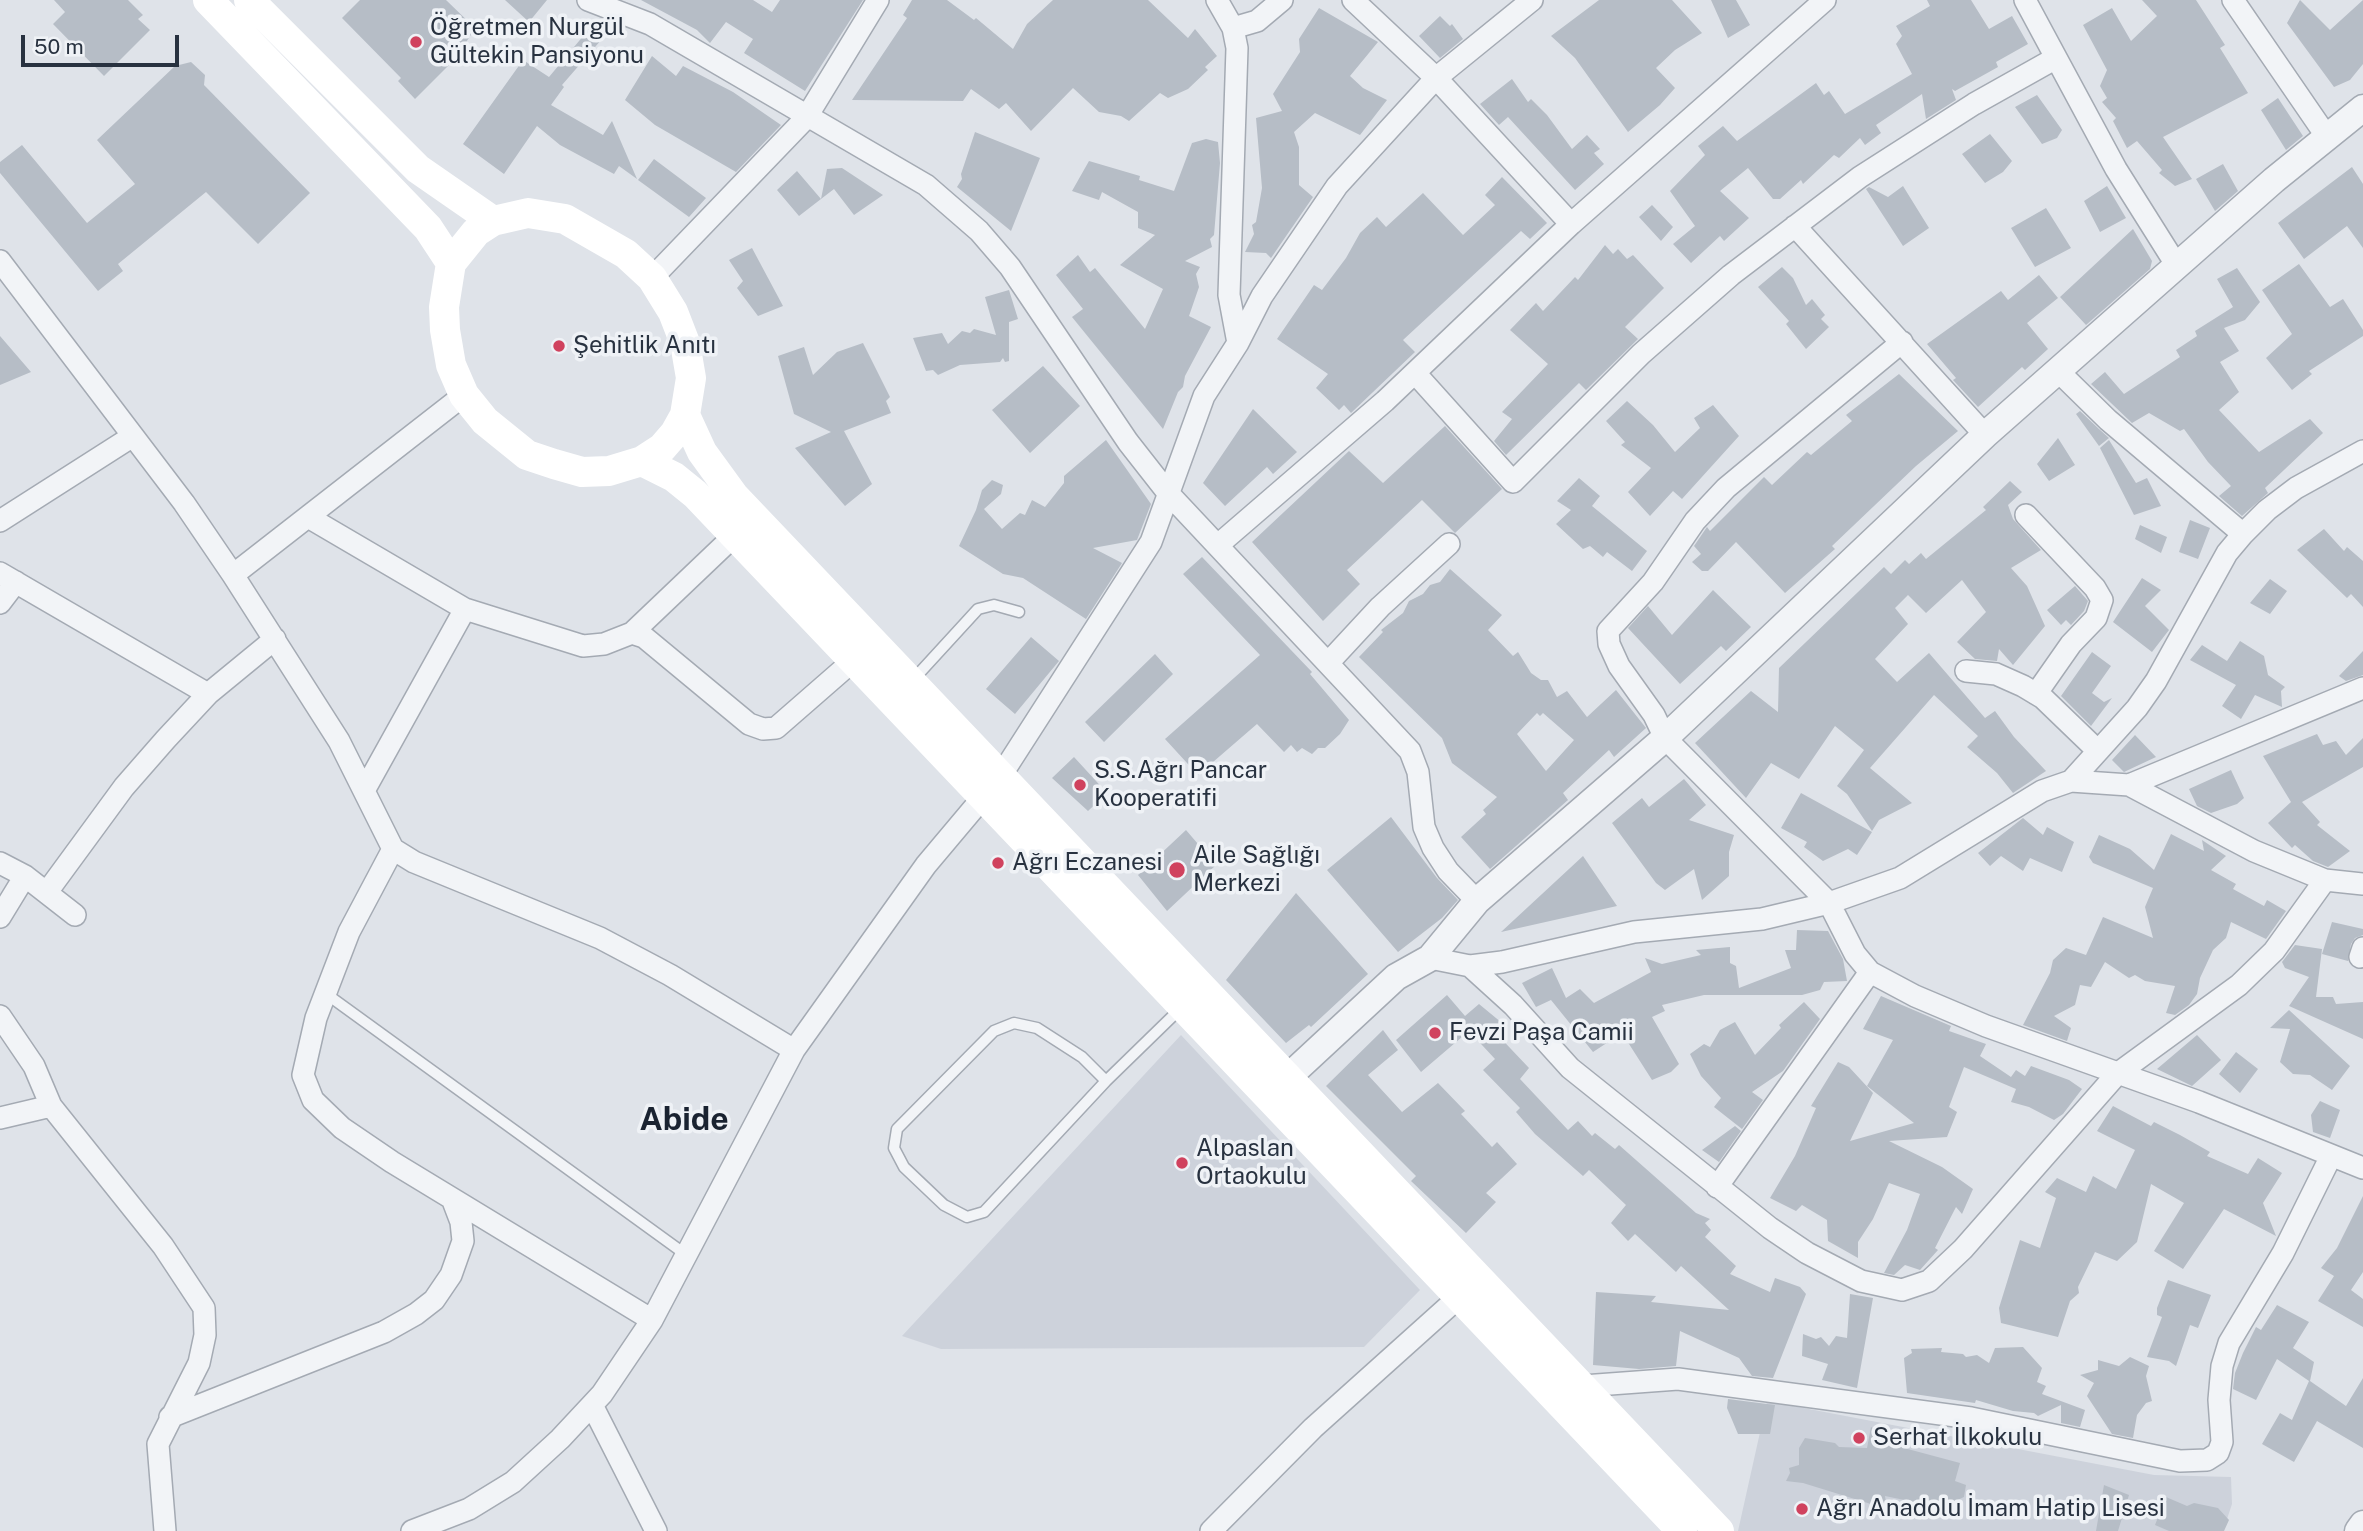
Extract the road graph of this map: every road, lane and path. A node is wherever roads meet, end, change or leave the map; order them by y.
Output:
1 (208, 0) edge
2 (249, 0) edge
3 (878, 0) edge
4 (1217, 0) edge
5 (1282, 0) edge
6 (1353, 0) edge
7 (1532, 0) edge
8 (2025, 0) edge
9 (2233, 0) edge
10 (592, 1) edge
11 (1814, 3) edge
12 (1233, 28) junction
13 (2056, 58) junction
14 (1436, 78) junction
15 (2363, 108) edge
16 (806, 118) junction
17 (2327, 137) junction
18 (493, 221) junction
19 (1571, 224) junction
20 (1794, 226) junction
21 (0, 261) edge
22 (452, 262) junction
23 (2177, 266) junction
24 (652, 278) junction
25 (1902, 342) junction
26 (1238, 344) junction
27 (2058, 371) junction
28 (1415, 373) junction
29 (464, 395) junction
30 (685, 415) junction
31 (1985, 435) junction
32 (132, 436) junction
33 (2363, 451) edge
34 (642, 461) junction
35 (1168, 493) junction
36 (2026, 515) dead end
37 (308, 517) junction
38 (0, 521) edge
39 (736, 534) junction
40 (2242, 534) junction
41 (1449, 544) dead end
42 (1218, 545) junction
43 (233, 575) junction
44 (8, 577) edge
45 (0, 603) edge
46 (465, 609) junction
47 (1019, 612) dead end
48 (632, 633) junction
49 (275, 639) junction
50 (854, 660) junction
51 (1329, 662) junction
52 (1966, 671) dead end
53 (910, 683) junction
54 (2363, 688) edge
55 (208, 694) junction
56 (2036, 694) junction
57 (1665, 737) junction
58 (2098, 751) junction
59 (2071, 780) junction
60 (2129, 785) junction
61 (992, 787) junction
62 (365, 789) junction
63 (393, 849) junction
64 (0, 863) edge
65 (25, 876) junction
66 (2325, 880) junction
67 (2363, 884) edge
68 (47, 892) junction
69 (1477, 901) junction
70 (1829, 903) junction
71 (75, 915) dead end
72 (0, 917) edge
73 (1430, 958) junction
74 (1470, 966) junction
75 (1870, 972) junction
76 (325, 993) junction
77 (1183, 1006) junction
78 (0, 1016) edge
79 (794, 1050) junction
80 (2117, 1074) junction
81 (1286, 1079) junction
82 (1106, 1082) junction
83 (51, 1106) junction
84 (0, 1118) edge
85 (2331, 1156) junction
86 (2363, 1168) edge
87 (1717, 1187) junction
88 (453, 1201) junction
89 (685, 1254) junction
90 (1459, 1297) junction
91 (652, 1320) junction
92 (1572, 1394) junction
93 (592, 1405) junction
94 (170, 1418) junction
95 (2363, 1524) edge
96 (165, 1531) edge
97 (412, 1531) edge
98 (656, 1531) edge
99 (1211, 1531) edge
100 (1682, 1531) edge
101 (1719, 1531) edge
102 (2358, 1531) edge

1 - 22 main road
2 - 18 main road
3 - 16 street
4 - 12 street
5 - 12 street
6 - 14 street
7 - 14 street
8 - 13 street
9 - 17 street
10 - 16 street
11 - 19 street
12 - 26 street
13 - 20 street
13 - 23 street
14 - 19 street
14 - 26 street
15 - 17 street
16 - 24 street
16 - 35 street
17 - 23 street
18 - 22 main road
18 - 24 main road
19 - 28 street
20 - 25 street
20 - 28 street
21 - 32 street
22 - 29 main road
23 - 27 street
24 - 30 main road
25 - 31 street
25 - 57 street
26 - 35 street
27 - 31 street
27 - 40 street
28 - 42 street
29 - 34 main road
29 - 37 street
30 - 34 main road
30 - 53 main road
31 - 57 street
32 - 38 street
32 - 43 street
33 - 40 street
34 - 39 main road
35 - 42 street
35 - 61 street
36 - 56 street
37 - 43 street
37 - 46 street
39 - 48 street
39 - 50 main road
40 - 58 street
41 - 51 street
42 - 51 street
43 - 49 street
44 - 45 street
44 - 55 street
46 - 48 street
46 - 62 street
47 - 53 lane
48 - 50 street
49 - 55 street
49 - 62 street
50 - 61 main road
51 - 69 street
52 - 56 street
53 - 61 main road
54 - 60 street
55 - 68 street
56 - 58 street
57 - 69 street
57 - 70 street
58 - 59 street
59 - 60 street
59 - 70 street
60 - 66 street
61 - 77 main road
61 - 79 street
61 - 81 main road
62 - 63 street
63 - 76 street
63 - 79 street
64 - 65 street
65 - 68 street
65 - 72 street
66 - 67 street
66 - 80 street
68 - 71 street
69 - 73 street
70 - 74 street
70 - 75 street
73 - 74 street
73 - 81 street
74 - 87 street
75 - 80 street
75 - 87 street
76 - 88 street
76 - 89 lane
77 - 82 lane
77 - 90 main road
78 - 83 street
79 - 89 street
80 - 85 street
80 - 87 street
81 - 92 main road
82 - 82 lane
83 - 84 street
83 - 94 street
85 - 86 street
85 - 92 street
88 - 91 street
88 - 94 street
89 - 91 street
90 - 92 main road
90 - 99 street
91 - 93 street
92 - 100 main road
92 - 101 main road
93 - 97 street
93 - 98 street
94 - 96 street
95 - 102 street

